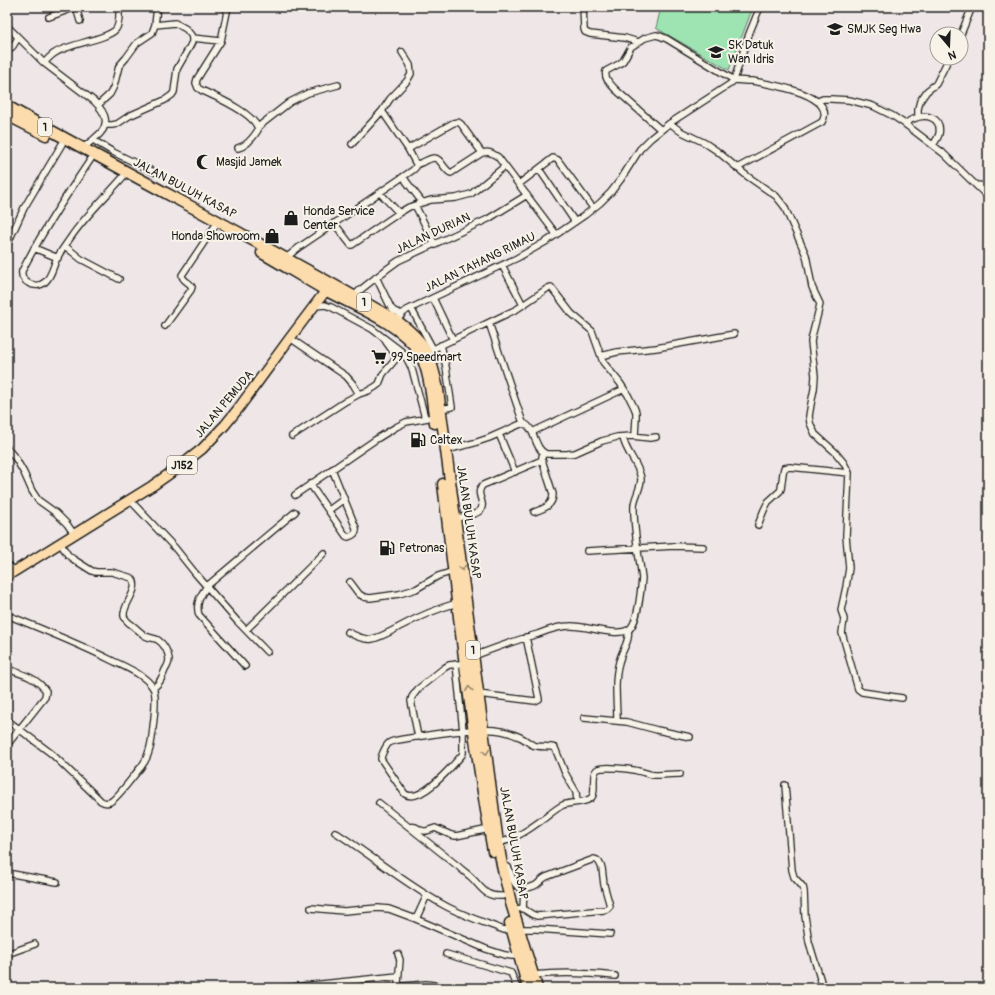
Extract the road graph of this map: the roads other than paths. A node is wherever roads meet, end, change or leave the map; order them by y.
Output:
1 (76, 7) edge
2 (119, 7) edge
3 (157, 7) edge
4 (228, 7) edge
5 (583, 7) edge
6 (760, 7) edge
7 (972, 7) edge
8 (49, 17) dead end
9 (80, 21) dead end
10 (155, 24) junction
11 (7, 26) edge
12 (964, 26) edge
13 (18, 38) junction
14 (192, 38) junction
15 (221, 41) junction
16 (638, 42) junction
17 (7, 52) edge
18 (402, 52) dead end
19 (44, 63) junction
20 (945, 66) edge
21 (734, 80) junction
22 (338, 85) dead end
23 (818, 101) junction
24 (98, 105) junction
25 (7, 106) edge
26 (382, 111) junction
27 (7, 115) edge
28 (918, 117) junction
29 (670, 123) junction
30 (905, 124) junction
31 (106, 125) junction
32 (258, 127) junction
33 (661, 130) junction
34 (93, 140) junction
35 (62, 144) junction
36 (352, 144) dead end
37 (933, 146) junction
38 (83, 148) junction
39 (238, 148) dead end
40 (408, 149) junction
41 (482, 153) junction
42 (91, 160) junction
43 (416, 164) junction
44 (505, 166) junction
45 (737, 168) junction
46 (539, 169) junction
47 (154, 172) dead end
48 (404, 176) junction
49 (123, 177) junction
50 (519, 184) junction
51 (976, 185) junction
52 (988, 186) edge
53 (380, 193) junction
54 (527, 195) junction
55 (988, 197) edge
56 (422, 202) junction
57 (415, 205) junction
58 (593, 208) junction
59 (398, 213) junction
60 (575, 222) junction
61 (334, 223) junction
62 (215, 226) junction
63 (556, 234) junction
64 (7, 245) edge
65 (435, 245) junction
66 (65, 246) junction
67 (34, 248) junction
68 (58, 258) junction
69 (286, 258) junction
70 (502, 265) junction
71 (376, 277) junction
72 (119, 279) dead end
73 (329, 287) junction
74 (354, 296) junction
75 (433, 298) junction
76 (523, 305) junction
77 (315, 306) junction
78 (411, 308) junction
79 (397, 321) junction
80 (489, 323) junction
81 (165, 326) dead end
82 (734, 334) dead end
83 (383, 337) junction
84 (290, 338) junction
85 (453, 340) junction
86 (441, 345) junction
87 (430, 351) junction
88 (601, 356) junction
89 (624, 389) junction
90 (359, 394) junction
91 (433, 415) junction
92 (523, 423) junction
93 (532, 432) junction
94 (499, 434) junction
95 (292, 436) dead end
96 (636, 436) junction
97 (623, 437) junction
98 (656, 437) dead end
99 (7, 448) edge
100 (446, 450) junction
101 (543, 452) junction
102 (542, 460) junction
103 (332, 469) junction
104 (515, 472) junction
105 (849, 473) junction
106 (310, 484) junction
107 (294, 495) dead end
108 (344, 499) junction
109 (130, 500) junction
110 (329, 510) junction
111 (294, 512) dead end
112 (534, 512) dead end
113 (455, 518) junction
114 (758, 526) dead end
115 (74, 534) junction
116 (60, 543) junction
117 (703, 547) dead end
118 (638, 549) junction
119 (587, 551) dead end
120 (324, 553) dead end
121 (7, 564) edge
122 (454, 572) junction
123 (11, 573) edge
124 (350, 582) dead end
125 (207, 586) junction
126 (457, 603) junction
127 (7, 615) edge
128 (246, 630) junction
129 (628, 630) junction
130 (348, 632) dead end
131 (526, 637) junction
132 (267, 652) dead end
133 (474, 656) junction
134 (460, 664) junction
135 (245, 666) dead end
136 (7, 669) edge
137 (153, 688) junction
138 (478, 694) junction
139 (902, 698) dead end
140 (476, 716) junction
141 (584, 718) dead end
142 (7, 720) edge
143 (617, 721) junction
144 (20, 730) junction
145 (463, 731) junction
146 (479, 733) junction
147 (418, 737) junction
148 (690, 737) dead end
149 (7, 745) edge
150 (680, 774) dead end
151 (785, 785) dead end
152 (577, 802) junction
153 (379, 803) dead end
154 (410, 827) junction
155 (489, 829) junction
156 (335, 832) dead end
157 (498, 843) junction
158 (502, 865) junction
159 (7, 873) edge
160 (57, 882) dead end
161 (524, 889) junction
162 (427, 895) junction
163 (502, 896) junction
164 (311, 908) dead end
165 (518, 910) junction
166 (416, 919) junction
167 (515, 929) junction
168 (610, 934) dead end
169 (35, 944) dead end
170 (7, 954) edge
171 (398, 954) dead end
172 (446, 954) dead end
173 (519, 956) junction
174 (533, 975) junction
175 (398, 976) junction
176 (616, 976) dead end
177 (283, 988) edge
178 (456, 988) edge
179 (517, 988) edge
180 (528, 988) edge
181 (537, 988) edge
182 (823, 988) edge

1 - 8 street
1 - 9 street
2 - 19 street
3 - 10 street
4 - 15 street
5 - 16 street
6 - 21 street
7 - 12 street
10 - 14 street
10 - 24 street
11 - 13 street
13 - 17 street
13 - 19 street
14 - 15 street
14 - 31 street
15 - 32 street
16 - 21 street
16 - 33 street
18 - 26 street
19 - 24 street
20 - 28 street
21 - 23 street
21 - 29 street, JALAN TAHANG RIMAU
22 - 32 street
23 - 30 street
23 - 45 street
24 - 31 street
25 - 38 highway, JALAN BULUH KASAP / 1
26 - 36 street
26 - 40 street
27 - 35 highway, JALAN BULUH KASAP / 1
28 - 30 street
28 - 37 street
29 - 33 street, JALAN TAHANG RIMAU
29 - 45 street
30 - 37 street
31 - 34 street
32 - 39 street
33 - 58 street, JALAN TAHANG RIMAU
34 - 38 street
34 - 47 street
35 - 42 highway, JALAN BULUH KASAP / 1
35 - 64 street
37 - 51 street
38 - 69 highway, JALAN BULUH KASAP / 1
40 - 41 street
40 - 43 street
41 - 43 street
41 - 44 street
42 - 49 highway, JALAN BULUH KASAP / 1
42 - 67 street
43 - 48 street
44 - 50 street
44 - 56 street
45 - 105 street
46 - 50 street
46 - 58 street
46 - 60 street
48 - 53 street
48 - 56 street
49 - 62 highway, JALAN BULUH KASAP / 1
49 - 66 street
50 - 54 street
51 - 52 street
51 - 55 street
53 - 59 street
53 - 61 street
54 - 63 street
54 - 65 street, JALAN DURIAN
56 - 57 street
57 - 59 street
57 - 65 street
58 - 60 street, JALAN TAHANG RIMAU
59 - 61 street
60 - 63 street, JALAN TAHANG RIMAU
61 - 69 street
62 - 73 highway, JALAN BULUH KASAP / 1
62 - 81 street
63 - 70 street, JALAN TAHANG RIMAU
65 - 71 street, JALAN DURIAN
66 - 68 street
66 - 72 street
67 - 68 street
67 - 68 street
69 - 73 highway, JALAN BULUH KASAP / 1
70 - 75 street, JALAN TAHANG RIMAU
70 - 76 street
71 - 74 street, JALAN DURIAN
71 - 79 street
73 - 74 highway, JALAN BULUH KASAP / 1
73 - 77 main road, JALAN PEMUDA / J152
73 - 79 highway, JALAN BULUH KASAP / 1
74 - 79 highway, JALAN BULUH KASAP / 1
75 - 78 street, JALAN TAHANG RIMAU
75 - 85 street
76 - 80 street
76 - 88 street
77 - 83 street
77 - 84 main road, JALAN PEMUDA / J152
78 - 79 street, JALAN TAHANG RIMAU
78 - 87 street
79 - 87 highway, JALAN BULUH KASAP / 1
79 - 91 highway, JALAN BULUH KASAP / 1
80 - 85 street
80 - 92 street
82 - 88 street
83 - 90 street
83 - 91 street
84 - 90 street
84 - 109 main road, JALAN PEMUDA / J152
85 - 86 street
86 - 87 street
86 - 91 street
87 - 91 highway, JALAN BULUH KASAP / 1
88 - 89 street
89 - 93 street
89 - 96 street
90 - 95 street
91 - 100 highway, JALAN BULUH KASAP / 1
91 - 103 street
91 - 122 highway, JALAN BULUH KASAP / 1
92 - 93 street
92 - 94 street
93 - 101 street
94 - 100 street
94 - 104 street
96 - 97 street
96 - 98 street
97 - 101 street
97 - 118 street
99 - 115 street
100 - 113 highway, JALAN BULUH KASAP / 1
101 - 102 street
102 - 104 street
102 - 112 street
103 - 106 street
103 - 108 street
104 - 113 street
105 - 114 street
105 - 139 street
106 - 107 street
106 - 110 street
108 - 110 street
108 - 110 street
109 - 115 main road, JALAN PEMUDA / J152
109 - 125 street
111 - 125 street
113 -> 133 highway, JALAN BULUH KASAP / 1
115 - 116 main road, JALAN PEMUDA / J152
116 - 123 main road, JALAN PEMUDA / J152
116 - 137 street
117 - 118 street
118 - 119 street
118 - 129 street
120 - 128 street
121 - 123 street
122 - 124 street
122 - 126 highway, JALAN BULUH KASAP / 1
125 - 128 street
125 - 135 street
126 - 130 street
126 - 134 highway, JALAN BULUH KASAP / 1
127 - 137 street
128 - 132 street
129 - 131 street
129 - 143 street
131 - 133 street
131 - 138 street
133 - 138 highway, JALAN BULUH KASAP / 1
140 -> 134 highway, JALAN BULUH KASAP / 1
134 - 145 street
134 - 147 street
136 - 144 street
137 - 144 street
138 - 140 highway, JALAN BULUH KASAP / 1
140 - 146 highway, JALAN BULUH KASAP / 1
141 - 143 street
142 - 144 street
143 - 148 street
144 - 149 street
145 - 146 street
145 - 147 street
145 - 147 street
146 - 152 street
146 - 155 highway, JALAN BULUH KASAP / 1
146 -> 157 highway, JALAN BULUH KASAP / 1
150 - 152 street
151 - 182 street
152 - 157 street
153 - 154 street
154 - 155 street
154 - 163 street
155 - 163 highway, JALAN BULUH KASAP / 1
156 - 162 street
157 - 158 highway, JALAN BULUH KASAP / 1
158 - 161 street
158 - 165 highway, JALAN BULUH KASAP / 1
159 - 160 street
161 - 165 street
161 - 165 street
162 - 166 street
162 - 167 street
163 - 167 highway, JALAN BULUH KASAP / 1
164 - 166 street
165 - 167 highway, JALAN BULUH KASAP / 1
166 - 173 street
167 - 168 street
167 - 173 highway, JALAN BULUH KASAP / 1
167 - 174 highway, JALAN BULUH KASAP / 1
169 - 170 street
171 - 175 street
172 - 179 street
173 - 180 highway, JALAN BULUH KASAP / 1
174 - 176 street
174 - 181 highway, JALAN BULUH KASAP / 1
175 - 177 street
175 - 178 street

